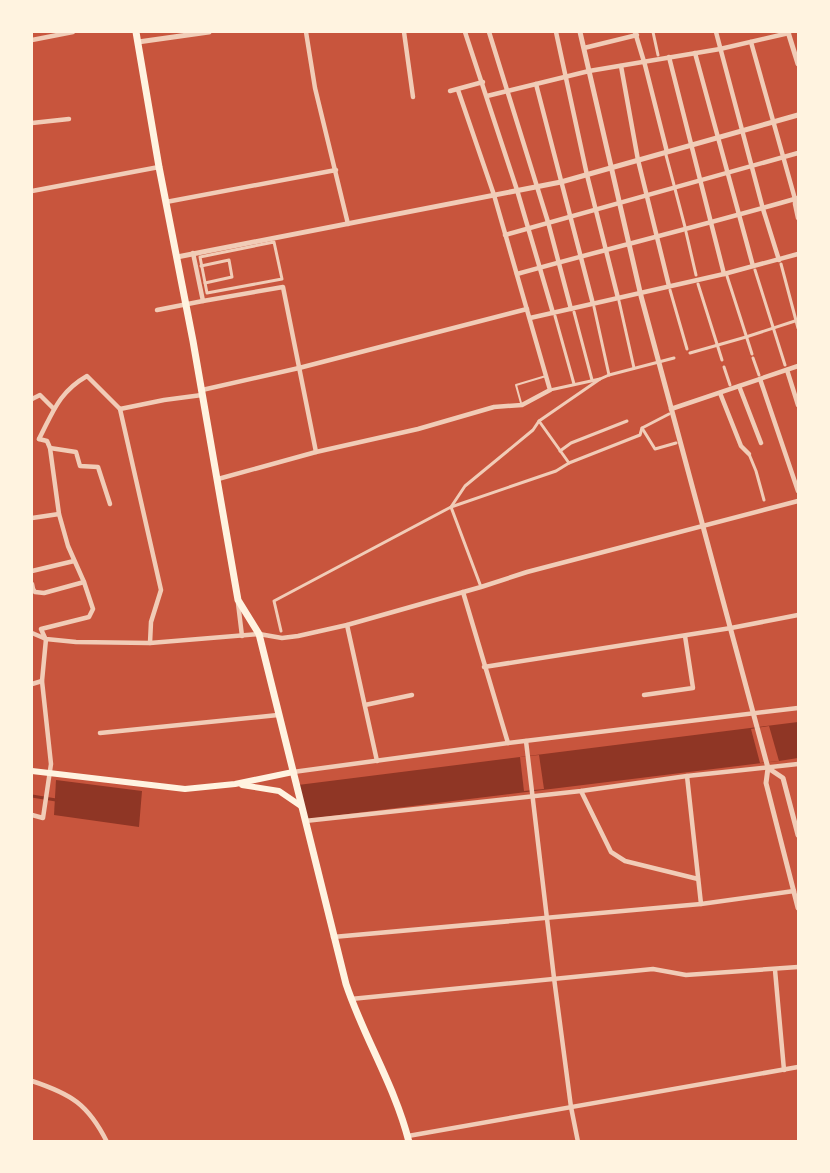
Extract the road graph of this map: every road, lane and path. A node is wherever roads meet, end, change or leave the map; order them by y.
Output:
1 (73, 32) edge
2 (136, 32) edge
3 (209, 32) edge
4 (306, 32) edge
5 (404, 32) edge
6 (465, 32) edge
7 (489, 32) edge
8 (556, 32) edge
9 (580, 32) edge
10 (653, 32) edge
11 (716, 32) edge
12 (789, 32) edge
13 (636, 33) edge
14 (32, 40) edge
15 (138, 42) junction
16 (751, 42) junction
17 (584, 48) junction
18 (720, 49) junction
19 (695, 53) junction
20 (658, 55) dead end
21 (669, 57) junction
22 (644, 61) junction
23 (798, 64) edge
24 (621, 66) junction
25 (589, 71) junction
26 (566, 77) junction
27 (483, 82) junction
28 (536, 84) junction
29 (458, 90) junction
30 (450, 91) dead end
31 (506, 92) junction
32 (487, 96) junction
33 (413, 97) dead end
34 (798, 116) edge
35 (69, 119) dead end
36 (32, 123) edge
37 (772, 123) junction
38 (742, 131) junction
39 (717, 138) junction
40 (690, 146) junction
41 (798, 153) edge
42 (666, 154) junction
43 (783, 157) junction
44 (638, 160) junction
45 (752, 165) junction
46 (159, 167) junction
47 (611, 168) junction
48 (336, 170) junction
49 (727, 172) junction
50 (587, 175) junction
51 (700, 180) junction
52 (561, 182) junction
53 (674, 185) dead end
54 (537, 187) junction
55 (675, 189) dead end
56 (517, 190) junction
57 (32, 191) edge
58 (494, 195) junction
59 (647, 195) junction
60 (797, 199) edge
61 (166, 202) junction
62 (618, 203) junction
63 (597, 209) junction
64 (764, 209) junction
65 (739, 215) junction
66 (570, 216) junction
67 (798, 218) edge
68 (548, 222) junction
69 (710, 223) junction
70 (348, 224) junction
71 (685, 227) dead end
72 (528, 228) junction
73 (686, 232) dead end
74 (505, 235) junction
75 (658, 238) junction
76 (629, 244) junction
77 (606, 250) junction
78 (193, 253) junction
79 (798, 254) edge
80 (582, 255) junction
81 (177, 257) junction
82 (558, 261) junction
83 (780, 262) junction
84 (201, 266) junction
85 (540, 267) junction
86 (754, 268) junction
87 (517, 274) junction
88 (696, 275) dead end
89 (726, 275) junction
90 (205, 283) junction
91 (698, 284) dead end
92 (670, 288) junction
93 (640, 293) junction
94 (618, 300) junction
95 (203, 301) junction
96 (186, 304) junction
97 (594, 306) junction
98 (527, 309) junction
99 (157, 310) dead end
100 (573, 310) junction
101 (554, 315) junction
102 (530, 318) junction
103 (797, 320) edge
104 (772, 328) junction
105 (798, 328) edge
106 (746, 338) junction
107 (717, 346) junction
108 (674, 358) dead end
109 (722, 360) dead end
110 (658, 362) junction
111 (798, 366) edge
112 (724, 367) dead end
113 (634, 368) junction
114 (786, 368) junction
115 (299, 369) junction
116 (609, 375) junction
117 (546, 376) junction
118 (759, 377) junction
119 (600, 379) junction
120 (591, 380) junction
121 (574, 385) junction
122 (730, 385) dead end
123 (739, 386) junction
124 (550, 390) junction
125 (202, 393) junction
126 (720, 393) junction
127 (32, 399) edge
128 (522, 405) junction
129 (798, 405) edge
130 (54, 409) junction
131 (120, 409) junction
132 (670, 412) junction
133 (539, 421) junction
134 (627, 422) dead end
135 (642, 428) junction
136 (39, 439) junction
137 (32, 443) edge
138 (676, 443) dead end
139 (761, 443) dead end
140 (50, 448) junction
141 (560, 451) junction
142 (316, 452) junction
143 (749, 454) joint
144 (569, 463) junction
145 (218, 479) junction
146 (798, 491) edge
147 (764, 500) dead end
148 (798, 501) edge
149 (110, 504) dead end
150 (451, 507) junction
151 (59, 514) junction
152 (32, 518) edge
153 (703, 526) junction
154 (74, 561) junction
155 (32, 571) edge
156 (84, 582) junction
157 (32, 584) edge
158 (481, 587) junction
159 (463, 592) junction
160 (238, 600) junction
161 (798, 615) edge
162 (347, 625) junction
163 (731, 628) junction
164 (281, 631) dead end
165 (32, 633) edge
166 (259, 634) junction
167 (242, 636) junction
168 (684, 636) junction
169 (46, 639) junction
170 (150, 643) junction
171 (484, 667) junction
172 (42, 681) junction
173 (32, 684) edge
174 (412, 695) dead end
175 (644, 695) dead end
176 (365, 705) junction
177 (798, 708) edge
178 (754, 713) junction
179 (278, 715) junction
180 (100, 733) dead end
181 (526, 741) junction
182 (508, 743) junction
183 (377, 761) junction
184 (798, 764) edge
185 (767, 766) junction
186 (32, 771) edge
187 (293, 772) junction
188 (50, 773) junction
189 (687, 776) junction
190 (236, 784) junction
191 (581, 791) junction
192 (533, 794) junction
193 (301, 806) junction
194 (32, 816) edge
195 (305, 821) junction
196 (798, 835) edge
197 (698, 879) junction
198 (794, 891) junction
199 (701, 904) junction
200 (798, 908) edge
201 (547, 916) junction
202 (333, 937) junction
203 (798, 968) edge
204 (775, 970) junction
205 (554, 978) junction
206 (351, 999) junction
207 (798, 1067) edge
208 (784, 1070) junction
209 (32, 1081) edge
210 (571, 1107) junction
211 (408, 1139) edge
212 (106, 1142) edge
213 (578, 1142) edge

1 - 14 street
2 - 15 main road
3 - 15 street
4 - 48 street
5 - 33 street
6 - 27 street
7 - 31 street
8 - 26 street
9 - 17 street
10 - 20 street
11 - 18 street
12 - 16 street
12 - 23 street
13 - 17 street
13 - 22 street
15 - 46 main road
16 - 18 street
16 - 37 street
17 - 25 street
18 - 19 street
18 - 38 street
19 - 21 street
19 - 39 street
21 - 22 street
21 - 40 street
22 - 24 street
22 - 42 street
24 - 25 street
24 - 44 street
25 - 26 street
25 - 47 street
26 - 28 street
26 - 50 street
27 - 29 street
27 - 32 street
28 - 31 street
28 - 52 street
29 - 30 street
29 - 58 street
31 - 32 street
31 - 54 street
32 - 56 street
34 - 37 street
35 - 36 street
37 - 38 street
37 - 43 street
38 - 39 street
38 - 45 street
39 - 40 street
39 - 49 street
40 - 42 street
40 - 51 street
41 - 43 street
42 - 44 street
42 - 53 street
43 - 45 street
43 - 60 street
44 - 47 street
44 - 59 street
45 - 49 street
45 - 64 street
46 - 57 street
46 - 61 main road
47 - 50 street
47 - 62 street
48 - 61 street
48 - 70 street
49 - 51 street
49 - 65 street
50 - 52 street
50 - 63 street
51 - 59 street
51 - 69 street
52 - 54 street
52 - 66 street
54 - 56 street
54 - 68 street
55 - 71 street
56 - 58 street
56 - 72 street
58 - 70 street
58 - 74 street
59 - 62 street
59 - 75 street
60 - 64 street
60 - 67 street
61 - 81 main road
62 - 63 street
62 - 76 street
63 - 66 street
63 - 77 street
64 - 65 street
64 - 83 street
65 - 69 street
65 - 86 street
66 - 68 street
66 - 80 street
68 - 72 street
68 - 82 street
69 - 75 street
69 - 89 street
70 - 78 street
72 - 74 street
72 - 85 street
73 - 88 street
74 - 87 street
75 - 76 street
75 - 92 street
76 - 77 street
76 - 93 street
77 - 80 street
77 - 94 street
78 - 81 street
78 - 95 street
79 - 83 street
80 - 82 street
80 - 97 street
81 - 96 main road
82 - 85 street
82 - 100 street
83 - 86 street
83 - 103 street
84 - 90 street
84 - 90 street
84 - 90 street
85 - 87 street
85 - 101 street
86 - 89 street
86 - 104 street
87 - 98 street
89 - 92 street
89 - 106 street
91 - 107 street
92 - 93 street
92 - 107 street
93 - 94 street
93 - 110 street
94 - 97 street
94 - 113 street
95 - 96 street
95 - 115 street
96 - 99 street
96 - 125 main road
97 - 100 street
97 - 116 street
98 - 102 street
98 - 115 street
100 - 101 street
100 - 120 street
101 - 102 street
101 - 121 street
102 - 117 street
103 - 104 street
103 - 105 street
104 - 106 street
104 - 114 street
106 - 107 street
106 - 118 street
107 - 109 street
108 - 110 street
110 - 113 street
110 - 132 street
111 - 114 street
112 - 122 street
113 - 116 street
114 - 118 street
114 - 129 street
115 - 125 street
115 - 142 street
116 - 119 street
117 - 124 street
117 - 128 lane
118 - 123 street
118 - 146 street
119 - 120 street
119 - 133 street
120 - 121 street
121 - 124 street
123 - 126 street
123 - 139 street
124 - 128 street
125 - 131 street
125 - 145 main road
126 - 132 street
126 - 143 street
127 - 130 street
128 - 142 street
130 - 131 street
130 - 136 street
131 - 170 street
132 - 135 street
132 - 153 street
133 - 141 street
133 - 150 street
134 - 141 street
135 - 138 street
135 - 144 street
136 - 137 street
136 - 140 street
140 - 149 street
140 - 151 street
141 - 144 street
142 - 145 street
143 - 147 street
144 - 150 street
145 - 160 main road
148 - 153 street
150 - 158 street
150 - 164 street
151 - 152 street
151 - 154 street
153 - 158 street
153 - 163 street
154 - 155 street
154 - 156 street
156 - 157 street
156 - 169 street
158 - 159 street
159 - 162 street
159 - 171 street
160 - 166 main road
160 - 167 street
161 - 163 street
162 - 166 street
162 - 176 street
163 - 168 street
163 - 178 street
165 - 169 street
166 - 167 street
166 - 179 main road
167 - 170 street
168 - 171 street
168 - 175 street
169 - 170 street
169 - 172 street
171 - 182 street
172 - 173 street
172 - 188 street
174 - 176 street
176 - 183 street
177 - 178 street
178 - 181 street
178 - 185 street
179 - 180 street
179 - 187 main road
181 - 182 street
181 - 192 street
182 - 183 street
183 - 187 street
184 - 185 street
185 - 189 street
185 - 196 street
185 - 198 street
186 - 188 main road
187 - 190 main road
187 - 193 main road
188 - 190 main road
188 - 194 street
189 - 191 street
189 - 197 street
190 - 193 main road
191 - 192 street
191 - 197 street
192 - 195 street
192 - 201 street
193 - 195 main road
195 - 202 main road
197 - 199 street
198 - 199 street
198 - 200 street
199 - 201 street
201 - 202 street
201 - 205 street
202 - 206 main road
203 - 204 street
204 - 205 street
204 - 208 street
205 - 206 street
205 - 210 street
206 - 211 main road
207 - 208 street
208 - 210 street
209 - 212 street
210 - 211 street
210 - 213 street

